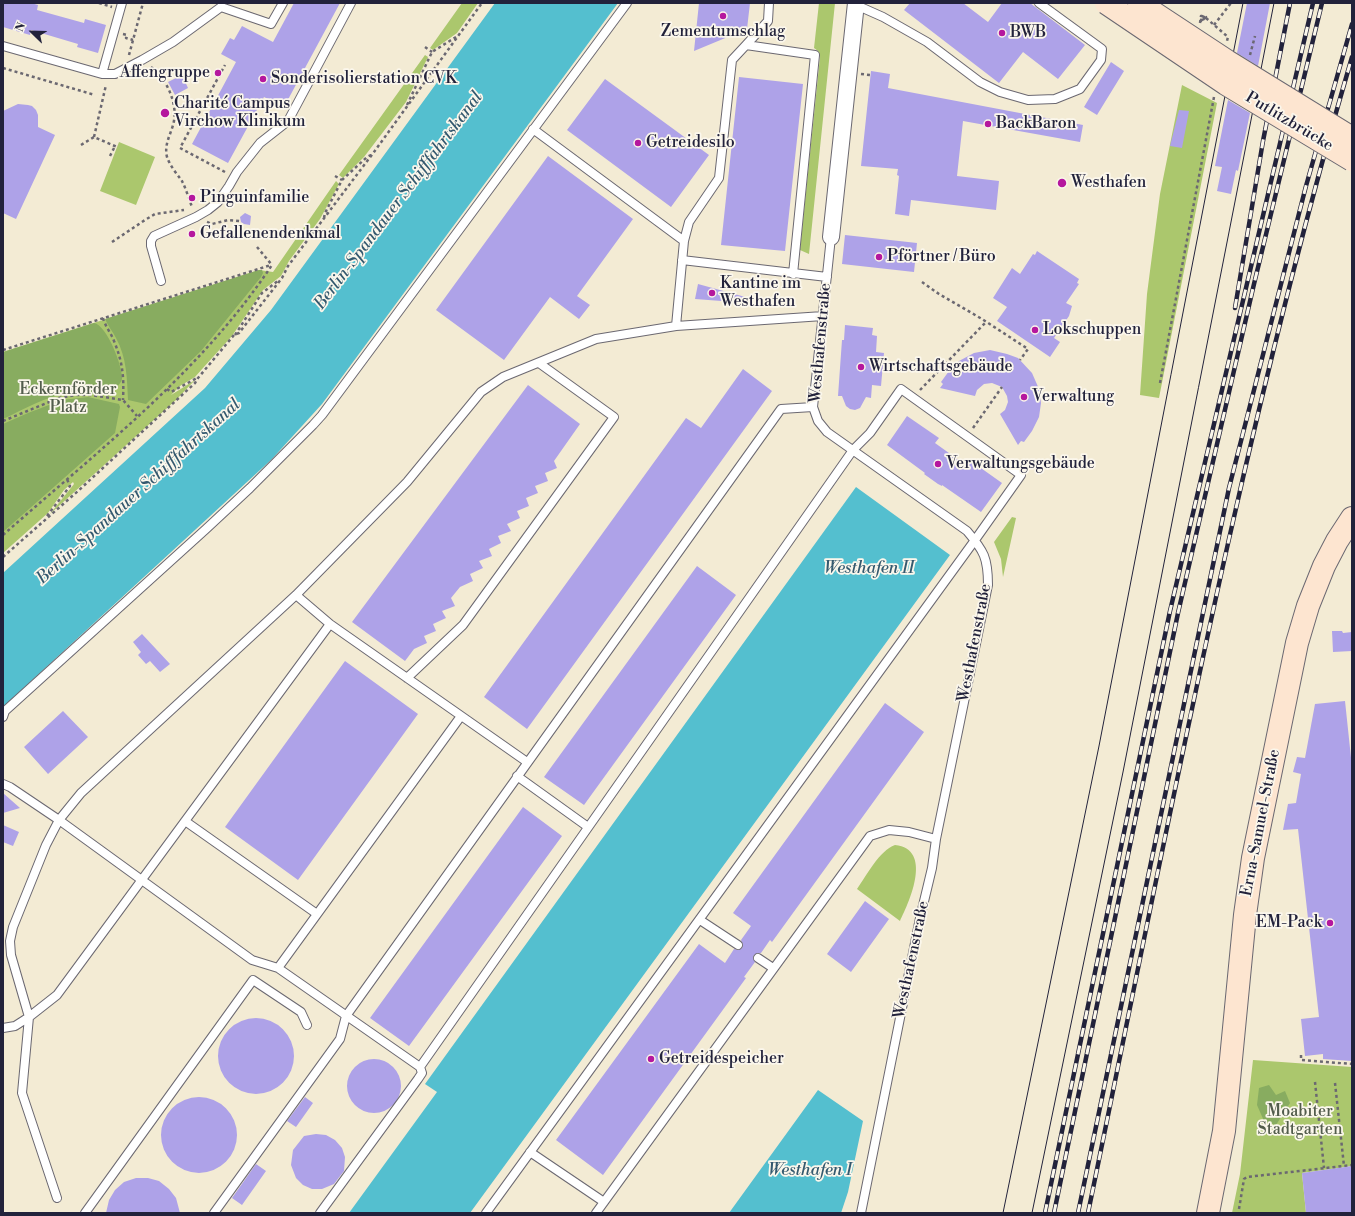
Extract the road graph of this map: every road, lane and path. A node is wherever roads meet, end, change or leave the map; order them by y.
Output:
1 (122, 3) edge
2 (283, 3) edge
3 (352, 3) edge
4 (482, 3) edge
5 (627, 3) edge
6 (770, 3) edge
7 (1039, 3) edge
8 (1106, 3) edge
9 (1139, 3) edge
10 (1231, 3) edge
11 (856, 4) edge
12 (1201, 18) dead end
13 (1205, 18) dead end
14 (1214, 25) dead end
15 (458, 36) junction
16 (1255, 36) dead end
17 (746, 44) junction
18 (3, 46) edge
19 (425, 47) dead end
20 (432, 52) junction
21 (1251, 54) dead end
22 (142, 60) junction
23 (225, 65) dead end
24 (3, 68) edge
25 (102, 74) junction
26 (1224, 83) junction
27 (95, 95) dead end
28 (406, 107) junction
29 (533, 130) junction
30 (1352, 138) edge
31 (81, 145) dead end
32 (372, 155) junction
33 (110, 156) dead end
34 (1352, 160) edge
35 (237, 172) junction
36 (335, 176) dead end
37 (342, 180) junction
38 (323, 221) junction
39 (831, 237) joint
40 (684, 241) junction
41 (112, 242) dead end
42 (256, 247) dead end
43 (682, 260) junction
44 (272, 265) junction
45 (793, 274) junction
46 (282, 278) junction
47 (827, 278) junction
48 (161, 281) dead end
49 (922, 282) dead end
50 (255, 289) junction
51 (262, 293) junction
52 (823, 316) junction
53 (103, 318) junction
54 (986, 322) junction
55 (676, 326) junction
56 (234, 335) junction
57 (3, 350) edge
58 (1020, 360) dead end
59 (539, 363) junction
60 (198, 378) junction
61 (1160, 383) dead end
62 (1002, 387) dead end
63 (167, 389) junction
64 (912, 397) junction
65 (123, 400) junction
66 (813, 407) junction
67 (137, 416) junction
68 (3, 421) edge
69 (966, 436) junction
70 (853, 450) junction
71 (67, 479) junction
72 (1352, 518) edge
73 (46, 520) junction
74 (3, 535) edge
75 (975, 540) junction
76 (3, 557) edge
77 (296, 595) junction
78 (330, 624) junction
79 (407, 678) junction
80 (461, 716) junction
81 (3, 717) edge
82 (527, 762) junction
83 (517, 776) junction
84 (3, 784) edge
85 (59, 820) junction
86 (185, 821) junction
87 (588, 827) junction
88 (936, 839) junction
89 (142, 880) junction
90 (317, 914) junction
91 (700, 920) junction
92 (738, 945) dead end
93 (758, 958) dead end
94 (278, 968) junction
95 (773, 968) junction
96 (346, 1016) junction
97 (29, 1017) junction
98 (307, 1025) dead end
99 (3, 1028) edge
100 (1300, 1055) dead end
101 (1352, 1064) edge
102 (420, 1067) junction
103 (1315, 1082) dead end
104 (1335, 1083) dead end
105 (530, 1152) junction
106 (1352, 1165) edge
107 (1344, 1166) junction
108 (1324, 1168) junction
109 (57, 1198) dead end
110 (604, 1202) junction
111 (1239, 1209) dead end
112 (85, 1213) edge
113 (214, 1213) edge
114 (320, 1213) edge
115 (486, 1213) edge
116 (596, 1213) edge
117 (860, 1213) edge
118 (1208, 1213) edge

1 - 25 lane
2 - 22 lane
3 - 35 lane
4 - 15 path
5 - 29 lane
6 - 17 lane
7 - 11 lane
8 - 26 main road, bridge
9 - 26 main road, bridge
10 - 14 path
11 - 39 street, Westhafenstraße
12 - 13 path
15 - 20 path
15 - 28 path
16 - 21 path
17 - 40 lane
17 - 45 lane
18 - 25 lane
19 - 20 path
20 - 28 path
22 - 25 lane
22 - 41 path
23 - 35 path
24 - 27 path
26 - 30 main road, Putlitzbrücke, bridge
26 - 34 main road, Putlitzbrücke, bridge
26 - 61 path
28 - 32 path
29 - 40 lane
29 - 81 lane
31 - 33 path
32 - 37 path
32 - 38 path
35 - 48 lane
36 - 37 path
37 - 38 path
38 - 46 path
39 - 47 lane, Westhafenstraße
40 - 43 lane
42 - 44 path
43 - 45 lane
43 - 55 lane
44 - 50 path
44 - 53 path
45 - 47 lane
46 - 51 path
46 - 56 path
47 - 52 lane, Westhafenstraße
49 - 54 path
50 - 51 path
50 - 63 path
51 - 56 path
52 - 55 lane
52 - 66 lane, Westhafenstraße
53 - 57 path
53 - 65 path
54 - 58 path
54 - 64 path
55 - 59 lane
56 - 60 path
59 - 77 lane
59 - 79 lane
60 - 63 path
60 - 73 path
62 - 69 path
63 - 67 path
64 - 69 lane
64 - 70 lane
65 - 67 path
65 - 68 path
66 - 70 lane, Westhafenstraße
66 - 82 lane
67 - 71 path
69 - 75 lane
70 - 75 lane, Westhafenstraße
70 - 87 lane
71 - 73 path
71 - 74 path
72 - 118 main road, Erna-Samuel-Straße
73 - 76 path
75 - 88 lane, Westhafenstraße
75 - 91 lane
77 - 78 lane
77 - 85 lane
78 - 79 lane
78 - 86 lane
79 - 80 lane
80 - 82 lane
80 - 90 lane
82 - 83 lane
83 - 87 lane
83 - 96 lane
84 - 85 lane
85 - 89 lane
85 - 97 lane
86 - 89 lane
86 - 90 lane
87 - 102 lane
88 - 95 lane
88 - 117 lane, Westhafenstraße
89 - 94 lane
89 - 97 lane
90 - 94 lane
91 - 92 lane
91 - 105 lane
93 - 95 lane
94 - 96 lane
95 - 110 lane
96 - 102 lane
96 - 113 lane
97 - 99 lane
97 - 109 lane
98 - 112 lane
100 - 101 path
102 - 114 lane
103 - 108 path
104 - 107 path
105 - 110 lane
105 - 115 lane
106 - 107 path
107 - 108 path
108 - 111 path
110 - 116 lane

